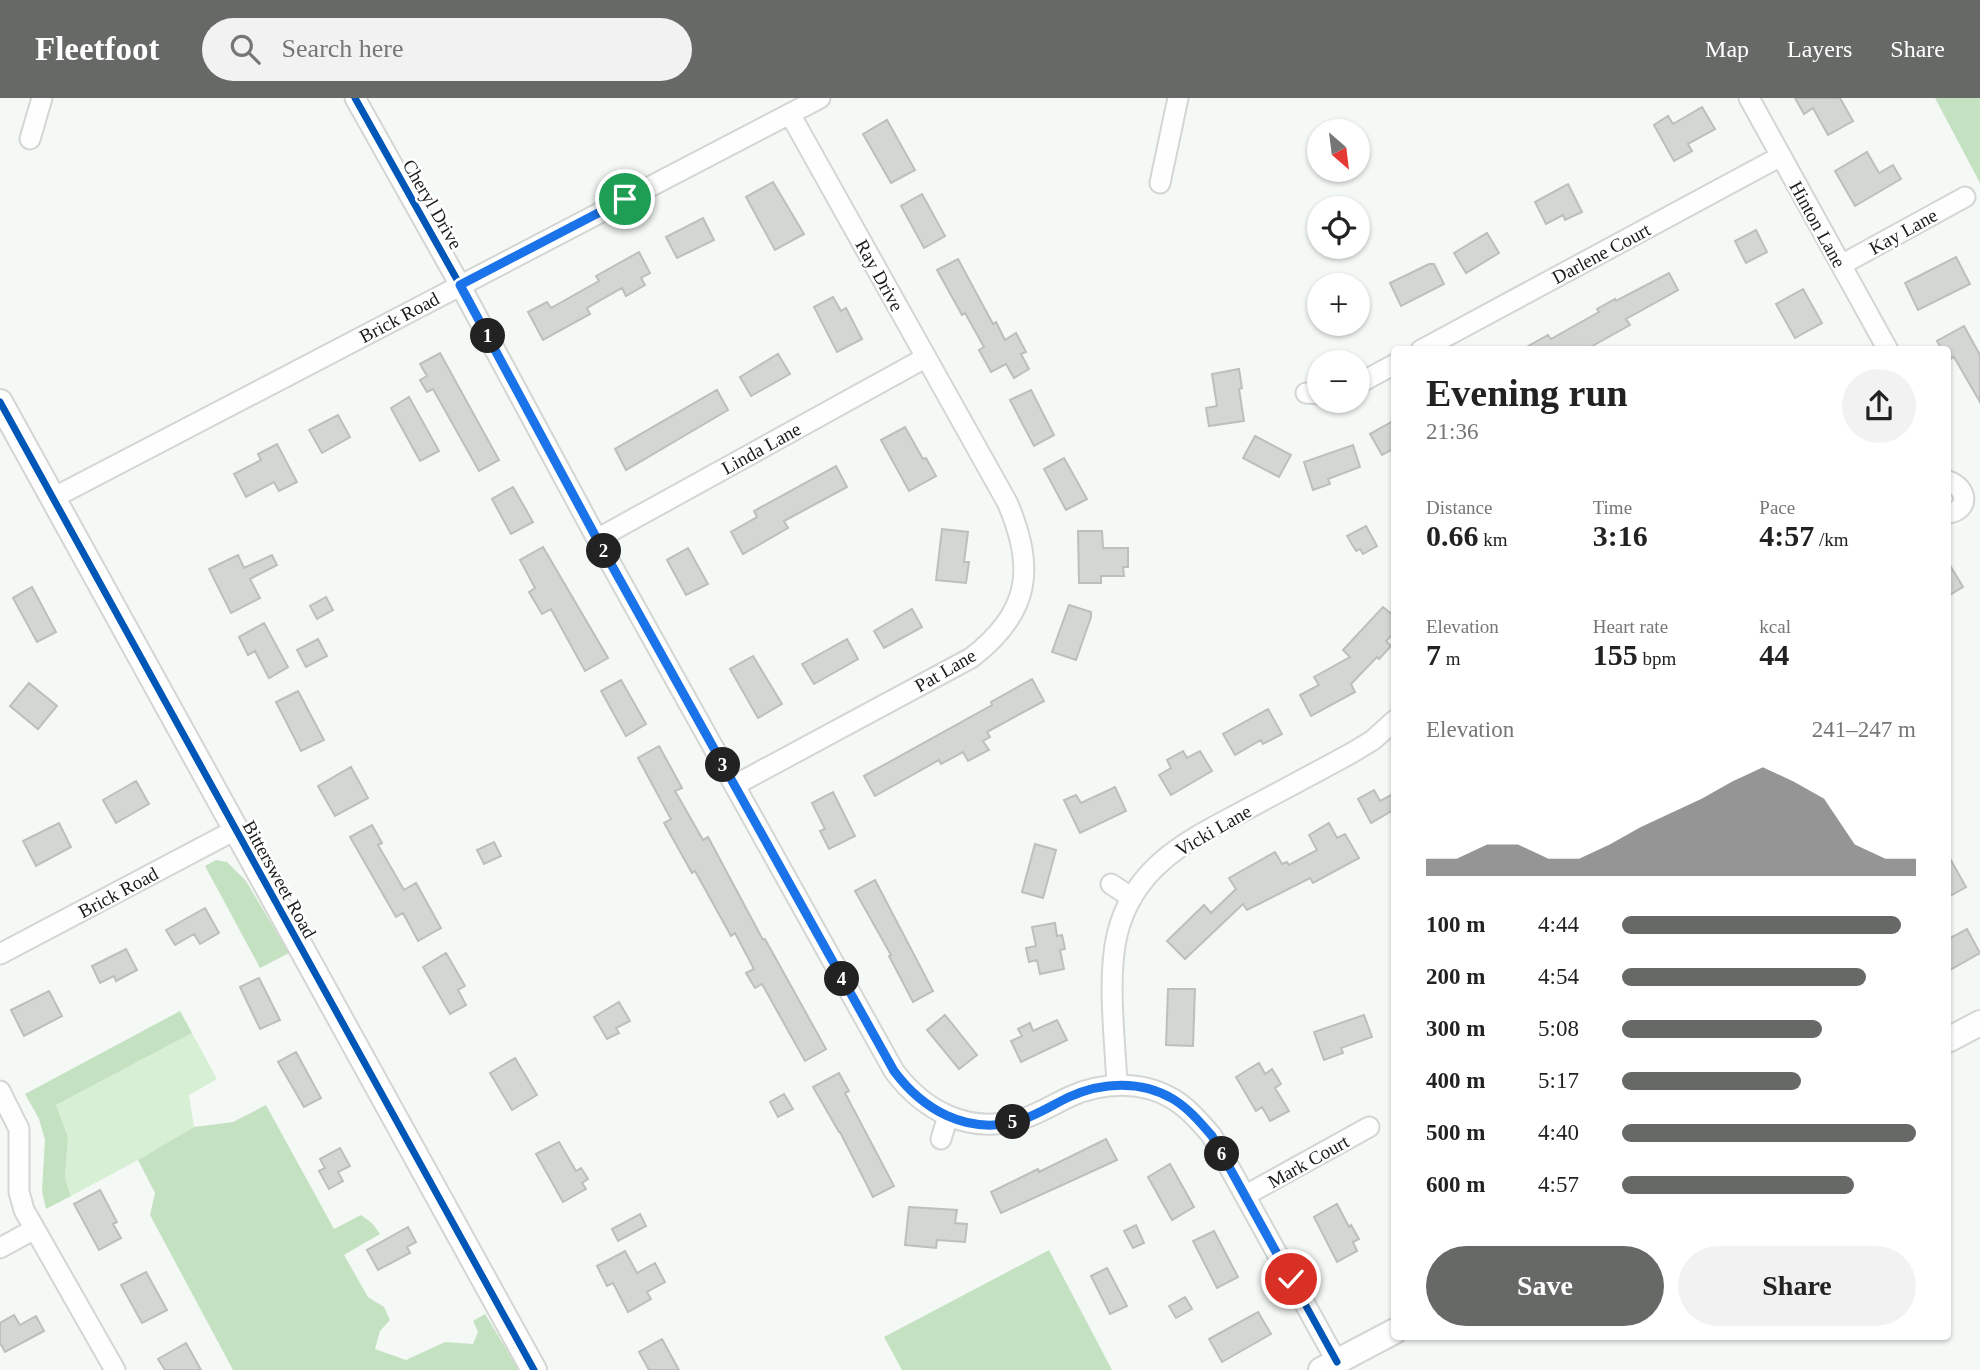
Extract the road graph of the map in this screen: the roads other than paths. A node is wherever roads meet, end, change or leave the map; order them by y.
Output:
1 (42, 98) edge
2 (355, 98) edge
3 (820, 98) edge
4 (1178, 98) edge
5 (1749, 98) edge
6 (790, 114) junction
7 (30, 139) dead end
8 (1781, 156) junction
9 (1160, 183) dead end
10 (1965, 197) dead end
11 (1841, 265) junction
12 (460, 285) junction
13 (1428, 346) edge
14 (1886, 346) edge
15 (925, 358) junction
16 (1391, 366) edge
17 (1370, 378) edge
18 (0, 402) edge
19 (970, 436) joint
20 (1951, 482) edge
21 (53, 498) junction
22 (1951, 513) edge
23 (597, 539) junction
24 (1391, 724) edge
25 (735, 785) junction
26 (235, 830) junction
27 (1111, 884) dead end
28 (1132, 898) junction
29 (0, 954) edge
30 (1980, 1023) edge
31 (1951, 1038) edge
32 (1117, 1084) junction
33 (0, 1091) edge
34 (948, 1116) junction
35 (1369, 1127) dead end
36 (940, 1139) dead end
37 (1246, 1195) junction
38 (35, 1229) junction
39 (0, 1248) edge
40 (1391, 1333) edge
41 (1329, 1366) edge
42 (115, 1370) edge
43 (534, 1370) edge

1 - 7 street
2 - 12 street, Cheryl Drive
3 - 6 street, Brick Road
4 - 9 street
5 - 8 street, Hinton Lane
6 - 12 street, Brick Road
6 - 15 street, Ray Drive
8 - 11 street, Hinton Lane
8 - 13 street, Darlene Court
10 - 11 street, Kay Lane
11 - 14 street, Hinton Lane
12 - 21 street, Brick Road
12 - 23 street, Cheryl Drive
15 - 19 street, Ray Drive
15 - 23 street, Linda Lane
16 - 17 street
18 - 21 street, Bittersweet Road
19 - 25 street, Pat Lane
20 - 22 street
21 - 26 street, Bittersweet Road
23 - 25 street, Cheryl Drive
24 - 28 street, Vicki Lane
25 - 34 street, Cheryl Drive
26 - 29 street, Brick Road
26 - 43 street, Bittersweet Road
27 - 28 street
28 - 32 street, Vicki Lane
30 - 31 street
32 - 34 street, Cheryl Drive
32 - 37 street, Cheryl Drive
33 - 38 street
34 - 36 street
35 - 37 street, Mark Court
37 - 41 street, Cheryl Drive
38 - 39 street
38 - 42 street
40 - 41 street

